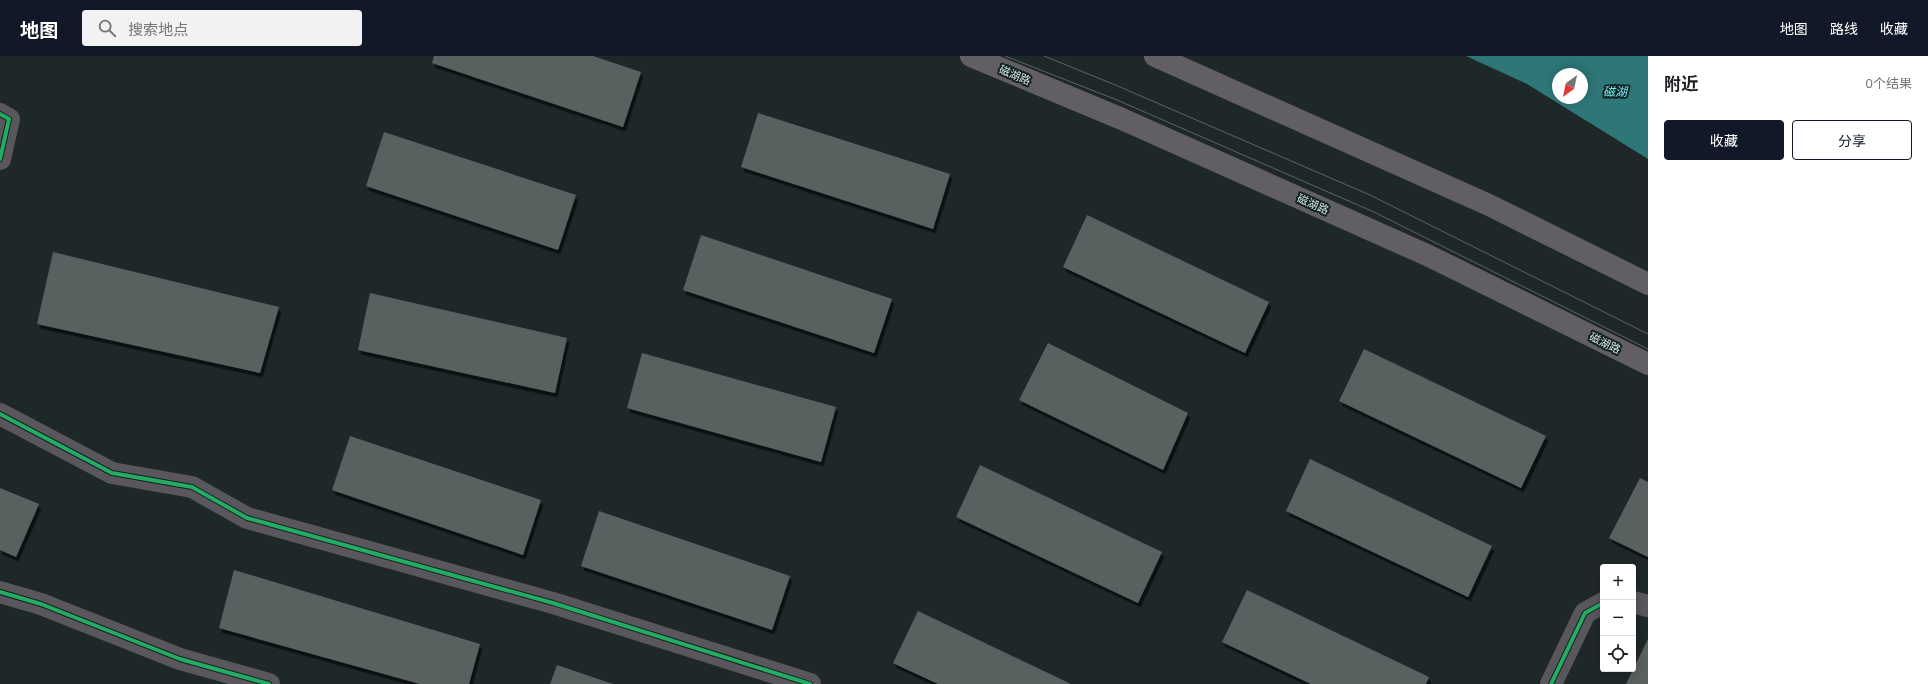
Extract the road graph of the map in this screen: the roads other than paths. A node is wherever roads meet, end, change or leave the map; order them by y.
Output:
1 (971, 56) edge
2 (1155, 56) edge
3 (0, 114) edge
4 (0, 159) edge
5 (1648, 284) edge
6 (1648, 364) edge
7 (0, 414) edge
8 (0, 592) edge
9 (1636, 603) edge
10 (1600, 604) edge
11 (1648, 606) edge
12 (1559, 681) edge
13 (269, 684) edge
14 (810, 684) edge

1 - 6 main road, 磁湖路
2 - 5 main road
3 - 4 street
7 - 14 street
8 - 13 street
9 - 11 street
10 - 12 street

